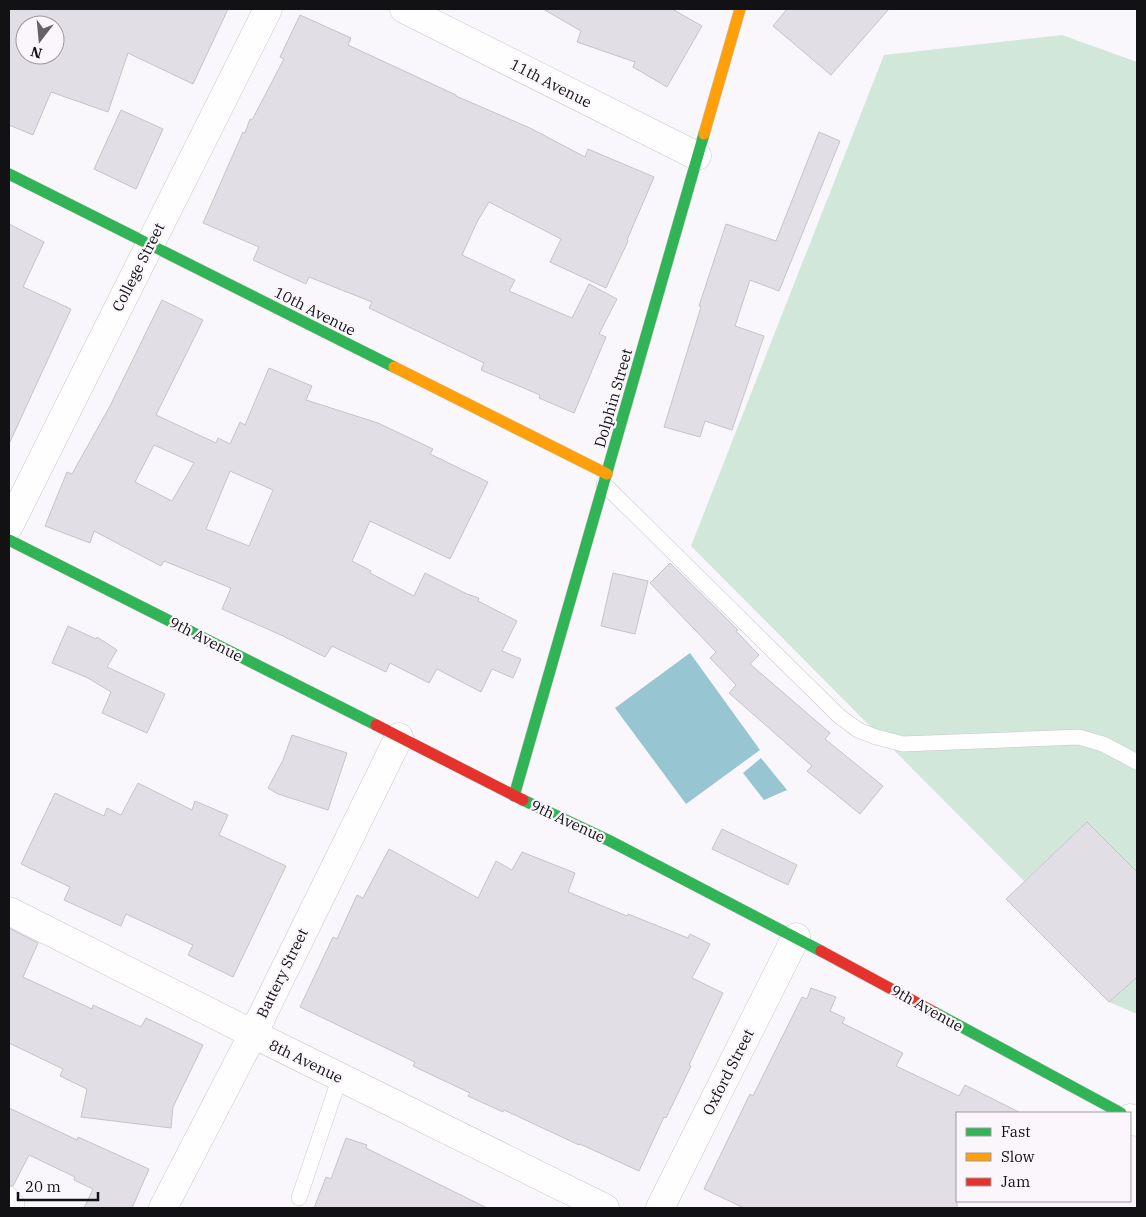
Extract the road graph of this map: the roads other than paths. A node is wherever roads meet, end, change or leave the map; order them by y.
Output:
1 (268, 9) edge
2 (404, 9) edge
3 (740, 9) edge
4 (697, 156) junction
5 (9, 174) edge
6 (150, 245) junction
7 (606, 479) junction
8 (9, 526) edge
9 (9, 540) edge
10 (399, 737) junction
11 (1137, 762) edge
12 (514, 796) junction
13 (9, 910) edge
14 (796, 937) junction
15 (252, 1034) junction
16 (340, 1077) junction
17 (1119, 1112) edge
18 (9, 1194) edge
19 (299, 1198) dead end
20 (17, 1208) edge
21 (163, 1208) edge
22 (606, 1208) edge
23 (660, 1208) edge

1 - 6 street, College Street
2 - 4 street, 11th Avenue
3 - 4 street, Dolphin Street
4 - 7 street, Dolphin Street
5 - 6 street, 10th Avenue
6 - 7 street, 10th Avenue
6 - 8 street, College Street
7 - 11 lane
7 - 12 street, Dolphin Street
9 - 10 street, 9th Avenue
10 - 12 street, 9th Avenue
10 - 15 street, Battery Street
12 - 14 street, 9th Avenue
13 - 15 street, 8th Avenue
14 - 17 street, 9th Avenue
14 - 23 street, Oxford Street
15 - 16 street, 8th Avenue
15 - 21 street, Battery Street
16 - 19 lane
16 - 22 street, 8th Avenue
18 - 20 lane

